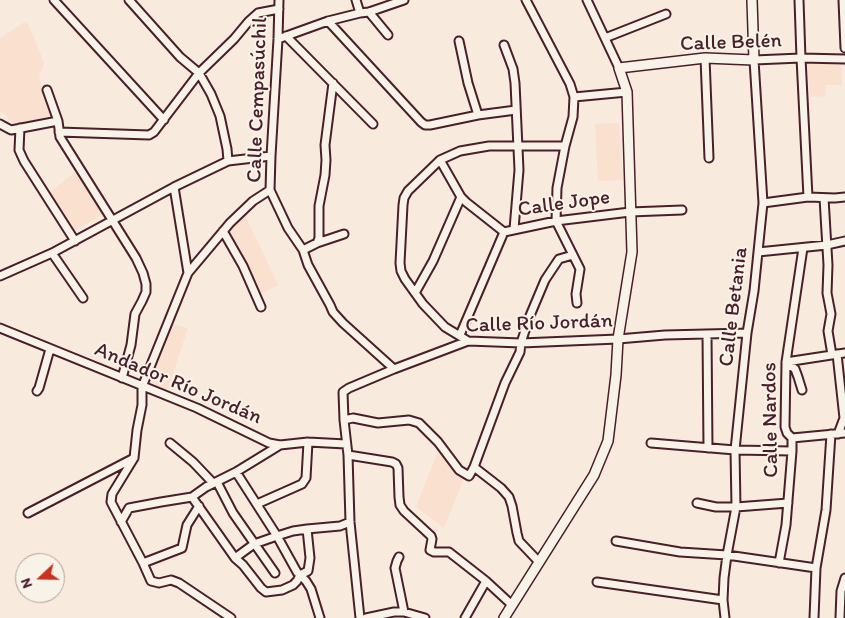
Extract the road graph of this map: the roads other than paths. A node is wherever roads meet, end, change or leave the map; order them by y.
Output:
1 (54, 0) edge
2 (129, 0) edge
3 (279, 0) edge
4 (356, 0) edge
5 (404, 0) edge
6 (526, 0) edge
7 (587, 0) edge
8 (752, 0) edge
9 (800, 0) edge
10 (843, 0) edge
11 (396, 1) edge
12 (279, 9) junction
13 (369, 12) junction
14 (360, 13) junction
15 (666, 14) dead end
16 (328, 21) junction
17 (388, 35) dead end
18 (286, 36) junction
19 (605, 38) junction
20 (278, 39) junction
21 (459, 41) dead end
22 (504, 46) dead end
23 (845, 48) edge
24 (704, 58) junction
25 (801, 58) junction
26 (845, 59) edge
27 (754, 60) junction
28 (619, 68) junction
29 (199, 73) junction
30 (333, 83) junction
31 (47, 90) dead end
32 (626, 92) junction
33 (574, 97) junction
34 (516, 110) junction
35 (478, 115) junction
36 (164, 120) junction
37 (58, 121) junction
38 (0, 124) edge
39 (373, 124) dead end
40 (20, 128) junction
41 (59, 132) junction
42 (518, 146) junction
43 (565, 146) junction
44 (271, 156) junction
45 (709, 158) dead end
46 (440, 160) junction
47 (228, 161) junction
48 (174, 187) junction
49 (270, 190) junction
50 (461, 197) junction
51 (808, 197) junction
52 (845, 197) edge
53 (824, 198) junction
54 (764, 203) junction
55 (682, 210) dead end
56 (630, 212) junction
57 (113, 221) junction
58 (556, 221) junction
59 (514, 229) junction
60 (223, 231) junction
61 (504, 232) junction
62 (344, 234) dead end
63 (75, 241) junction
64 (845, 241) edge
65 (317, 243) junction
66 (827, 245) junction
67 (803, 248) junction
68 (303, 250) junction
69 (758, 252) junction
70 (52, 253) junction
71 (573, 255) junction
72 (188, 273) junction
73 (0, 276) edge
74 (415, 293) junction
75 (83, 298) dead end
76 (576, 303) dead end
77 (261, 307) dead end
78 (0, 328) edge
79 (747, 332) junction
80 (707, 334) junction
81 (460, 336) junction
82 (618, 339) junction
83 (468, 341) junction
84 (522, 343) junction
85 (50, 349) junction
86 (845, 353) edge
87 (834, 355) junction
88 (786, 362) junction
89 (394, 369) junction
90 (122, 378) junction
91 (142, 387) junction
92 (802, 390) dead end
93 (37, 391) dead end
94 (344, 420) junction
95 (838, 434) edge
96 (792, 438) junction
97 (308, 442) junction
98 (170, 443) dead end
99 (651, 443) dead end
100 (346, 444) junction
101 (280, 445) junction
102 (708, 448) junction
103 (735, 450) junction
104 (792, 451) junction
105 (348, 456) junction
106 (134, 458) junction
107 (474, 467) junction
108 (236, 472) junction
109 (215, 483) junction
110 (192, 497) junction
111 (697, 503) dead end
112 (257, 504) junction
113 (788, 504) junction
114 (199, 506) junction
115 (736, 507) junction
116 (28, 513) dead end
117 (122, 522) junction
118 (350, 522) junction
119 (307, 529) junction
120 (276, 536) junction
121 (616, 541) dead end
122 (254, 544) junction
123 (727, 555) junction
124 (399, 557) dead end
125 (235, 558) junction
126 (539, 562) junction
127 (143, 563) junction
128 (779, 563) junction
129 (816, 568) junction
130 (275, 573) dead end
131 (300, 574) junction
132 (845, 578) edge
133 (486, 581) junction
134 (597, 582) dead end
135 (723, 600) junction
136 (512, 605) junction
137 (404, 612) junction
138 (231, 618) edge
139 (320, 618) edge
140 (360, 618) edge
141 (366, 618) edge
142 (425, 618) edge
143 (466, 618) edge
144 (504, 618) edge
145 (725, 618) edge
146 (814, 618) edge
147 (840, 618) edge

1 - 36 street
2 - 29 street
3 - 12 street, Calle Cempasúchil
4 - 14 street
5 - 11 street
6 - 33 street
7 - 19 street
8 - 27 street, Calle Betania
9 - 25 street
10 - 23 street
11 - 13 street
12 - 20 street, Calle Cempasúchil
12 - 29 street
13 - 14 street
13 - 17 street
14 - 16 street
15 - 19 street
16 - 18 street
16 - 35 street
18 - 20 street
18 - 30 street
19 - 28 street
20 - 44 street, Calle Cempasúchil
21 - 35 street
22 - 34 street
24 - 27 street, Calle Belén
24 - 28 street, Calle Belén
24 - 45 street
25 - 26 street, Calle Belén
25 - 27 street, Calle Belén
25 - 51 street
27 - 54 street, Calle Betania
28 - 32 street
29 - 36 street
29 - 47 street
30 - 39 street
30 - 65 street
31 - 37 street
32 - 33 street
32 - 56 street
33 - 43 street
34 - 35 street
34 - 42 street
36 - 41 street
37 - 40 street
37 - 41 street
38 - 40 street
40 - 63 street
41 - 57 street
42 - 43 street
42 - 46 street
42 - 59 street
43 - 58 street
44 - 47 street
44 - 49 street, Calle Cempasúchil
46 - 50 street
46 - 74 street
47 - 48 street
48 - 57 street
48 - 72 street
49 - 60 street
49 - 68 street, Calle Cempasúchil
50 - 61 street
50 - 74 street
51 - 53 street
51 - 54 street
52 - 53 street
53 - 66 street
54 - 69 street, Calle Betania
55 - 56 street, Calle Jope
56 - 58 street, Calle Jope
56 - 82 street
57 - 63 street
57 - 90 street
58 - 59 street, Calle Jope
58 - 71 street
59 - 61 street, Calle Jope
60 - 72 street
60 - 77 street
61 - 81 street, Calle Jope
62 - 65 street
63 - 70 street
64 - 66 street
65 - 68 street
66 - 67 street
66 - 87 street
67 - 69 street
67 - 88 street, Calle Nardos
68 - 89 street, Calle Cempasúchil
69 - 79 street, Calle Betania
70 - 73 street
70 - 75 street
71 - 76 street
71 - 84 street
72 - 91 street
74 - 81 street
78 - 85 street, Andador Río Jordán
79 - 80 street, Calle Río Jordán
79 - 103 street, Calle Betania
80 - 82 street, Calle Río Jordán
80 - 102 street
81 - 83 street
82 - 84 street, Calle Río Jordán
82 - 126 street
83 - 84 street, Calle Río Jordán
83 - 89 street, Calle Río Jordán
84 - 107 street
85 - 90 street, Andador Río Jordán
85 - 93 street
86 - 87 street
87 - 88 street
87 - 95 street
88 - 92 street
88 - 96 street, Calle Nardos
89 - 94 street, Calle Río Jordán
90 - 91 street, Andador Río Jordán
91 - 101 street, Andador Río Jordán
91 - 106 street
94 - 100 street
94 - 107 street
95 - 96 street
95 - 129 street
96 - 104 street, Calle Nardos
97 - 100 street, Andador Río Jordán
97 - 101 street, Andador Río Jordán
97 - 112 street
98 - 109 street
99 - 102 street
100 - 105 street
101 - 108 street
102 - 103 street
103 - 104 street
103 - 115 street, Calle Betania
104 - 113 street, Calle Nardos
105 - 118 street
105 - 133 street
106 - 116 street
106 - 117 street
107 - 126 street
108 - 109 street
108 - 112 street
109 - 110 street
109 - 122 street
110 - 114 street
110 - 117 street
111 - 115 street
112 - 120 street
113 - 115 street
113 - 128 street, Calle Nardos
114 - 125 street
114 - 127 street
115 - 123 street, Calle Betania
117 - 127 street
118 - 119 street
118 - 140 street
119 - 120 street
119 - 131 street
120 - 122 street
120 - 131 street
121 - 123 street
122 - 125 street
122 - 130 street
123 - 128 street
123 - 135 street, Calle Betania
124 - 137 street
125 - 131 street
126 - 136 street
127 - 138 street
128 - 129 street
129 - 146 street
131 - 139 street
132 - 147 street
133 - 136 street
133 - 143 street
134 - 135 street
135 - 145 street, Calle Betania
136 - 144 street
137 - 141 street
137 - 142 street

